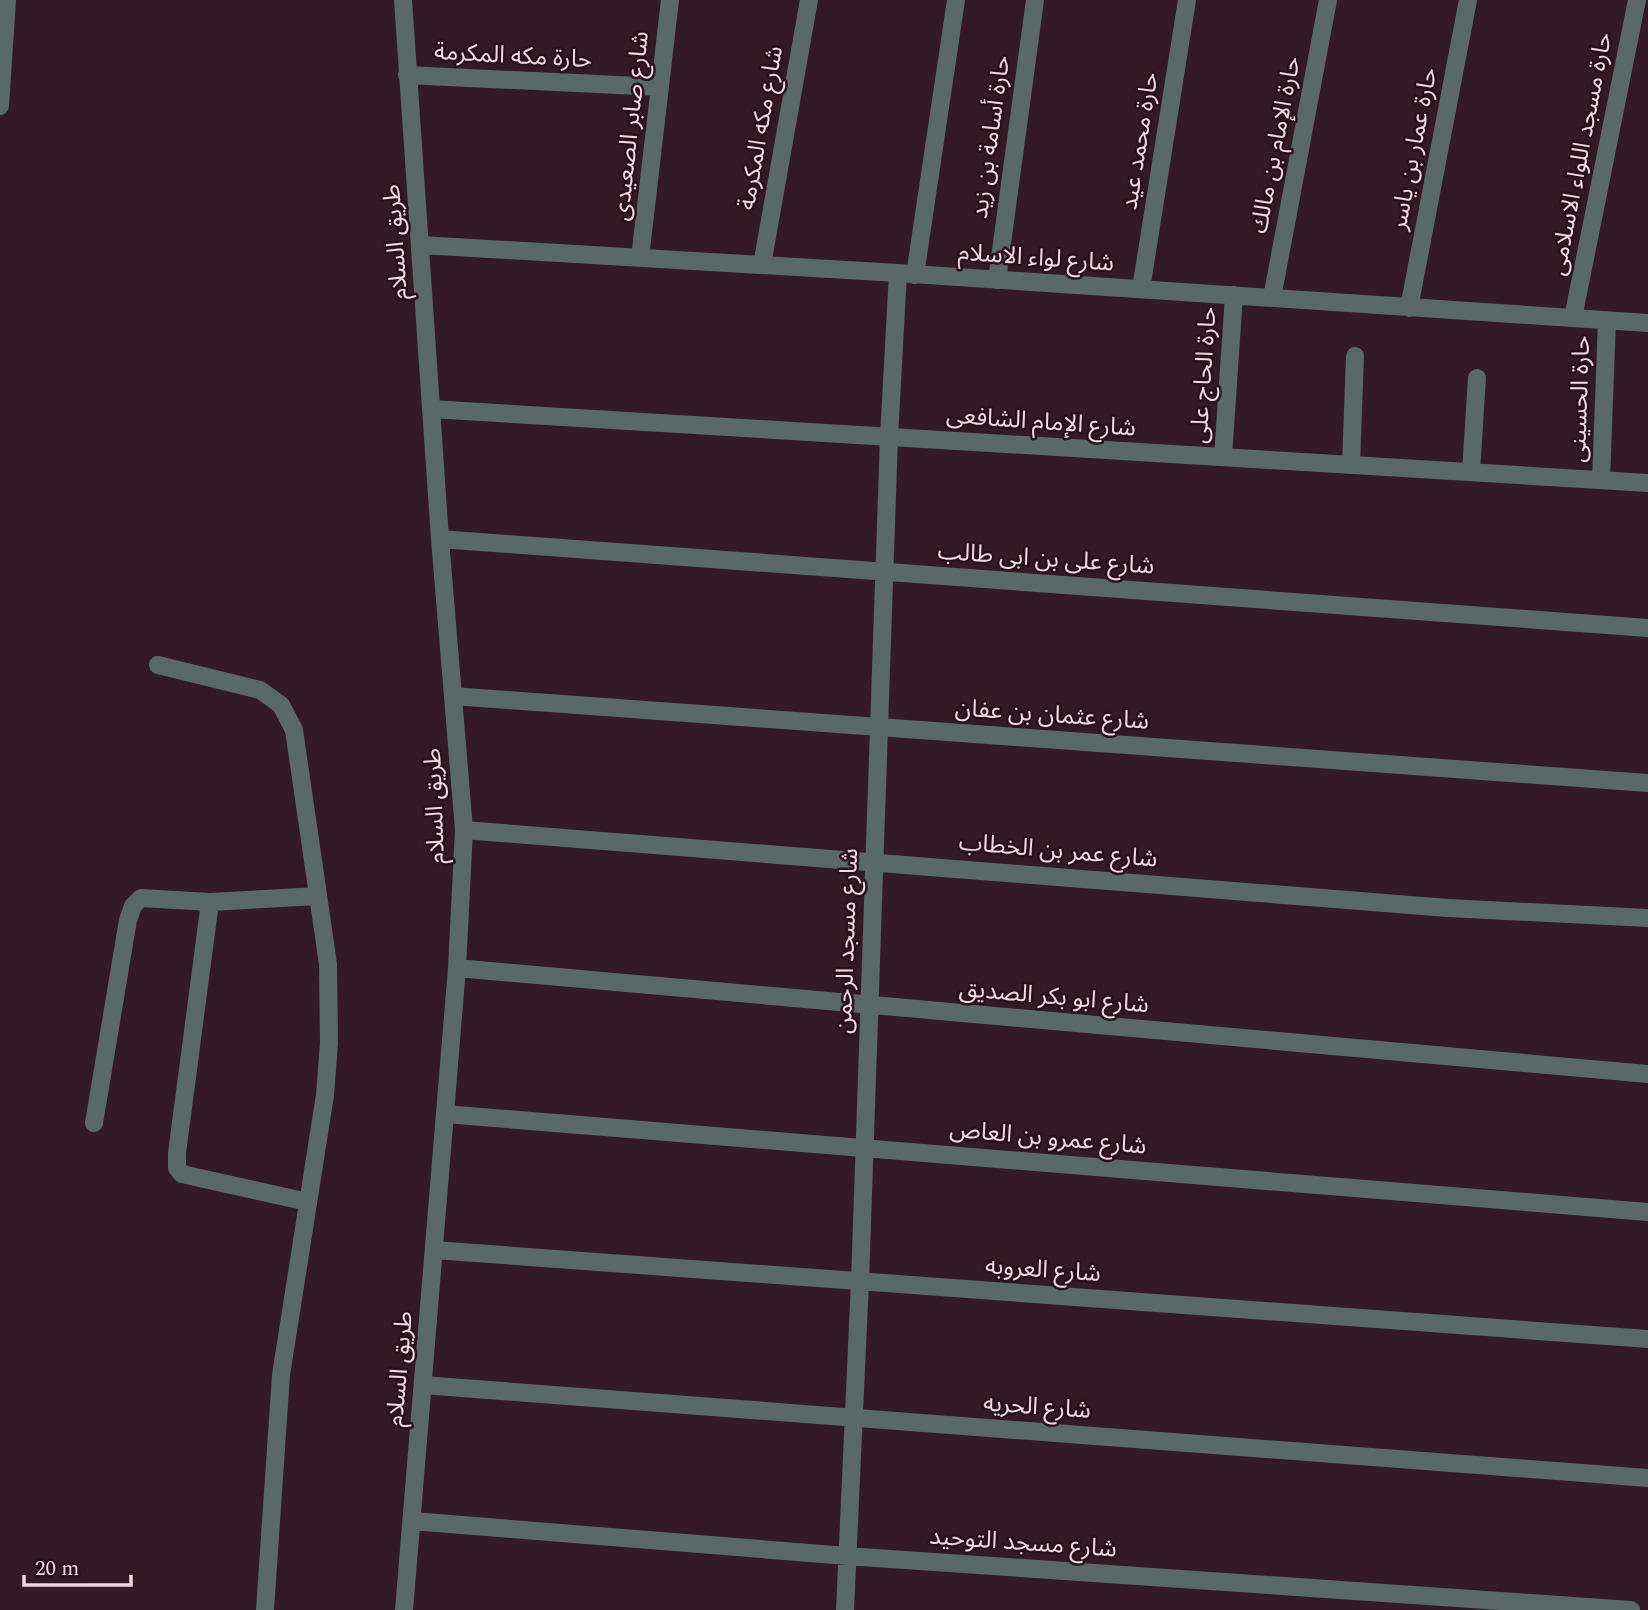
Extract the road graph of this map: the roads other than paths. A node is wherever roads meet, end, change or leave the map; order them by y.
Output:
1 (6, 0) edge
2 (403, 0) edge
3 (670, 0) edge
4 (809, 0) edge
5 (956, 0) edge
6 (1035, 0) edge
7 (1188, 0) edge
8 (1328, 0) edge
9 (1468, 0) edge
10 (1637, 0) edge
11 (407, 75) junction
12 (660, 87) junction
13 (0, 106) edge
14 (421, 245) junction
15 (640, 258) junction
16 (762, 265) junction
17 (906, 274) junction
18 (997, 280) junction
19 (1141, 289) junction
20 (1234, 295) junction
21 (1272, 298) junction
22 (1409, 308) junction
23 (1573, 318) junction
24 (1607, 320) junction
25 (1648, 323) edge
26 (1355, 356) dead end
27 (1477, 378) dead end
28 (431, 410) junction
29 (889, 437) junction
30 (1223, 457) junction
31 (1351, 465) junction
32 (1471, 472) junction
33 (1601, 480) junction
34 (1648, 483) edge
35 (440, 539) junction
36 (884, 572) junction
37 (1648, 628) edge
38 (158, 665) dead end
39 (453, 696) junction
40 (878, 727) junction
41 (1648, 783) edge
42 (464, 830) junction
43 (875, 861) junction
44 (318, 896) junction
45 (210, 902) junction
46 (1648, 918) edge
47 (457, 968) junction
48 (869, 1005) junction
49 (1648, 1074) edge
50 (445, 1114) junction
51 (94, 1122) dead end
52 (864, 1148) junction
53 (308, 1202) junction
54 (1648, 1212) edge
55 (434, 1250) junction
56 (860, 1281) junction
57 (1648, 1339) edge
58 (423, 1385) junction
59 (853, 1418) junction
60 (1648, 1478) edge
61 (412, 1521) junction
62 (847, 1556) junction
63 (265, 1610) edge
64 (404, 1610) edge
65 (845, 1610) edge
66 (1631, 1610) edge

1 - 13 street
2 - 11 street, طريق السلام
3 - 12 street, شارع صابر الصعيدى
4 - 16 street, شارع مكه المكرمة
5 - 17 street, شارع مسجد الرحمن
6 - 18 street, حارة أسامة بن زيد
7 - 19 street, حارة محمد عيد
8 - 21 street, حارة الإمام بن مالك
9 - 22 street, حارة عمار بن ياسر
10 - 23 street, حارة مسجد اللواء الاسلامى
11 - 12 street, حارة مكه المكرمة
11 - 14 street, طريق السلام
12 - 15 street, شارع صابر الصعيدى
14 - 15 street, شارع لواء الاسلام
14 - 28 street, طريق السلام
15 - 16 street, شارع لواء الاسلام
16 - 17 street, شارع لواء الاسلام
17 - 18 street, شارع لواء الاسلام
17 - 29 street, شارع مسجد الرحمن
18 - 19 street, شارع لواء الاسلام
19 - 20 street, شارع لواء الاسلام
20 - 21 street, شارع لواء الاسلام
20 - 30 street, حارة الحاج على
21 - 22 street, شارع لواء الاسلام
22 - 23 street, شارع لواء الاسلام
23 - 24 street, شارع لواء الاسلام
24 - 25 street, شارع لواء الاسلام
24 - 33 street, حارة الحسينى
26 - 31 street
27 - 32 street
28 - 29 street, شارع الإمام الشافعى
28 - 35 street, طريق السلام
29 - 30 street, شارع الإمام الشافعى
29 - 36 street, شارع مسجد الرحمن
30 - 31 street, شارع الإمام الشافعى
31 - 32 street, شارع الإمام الشافعى
32 - 33 street, شارع الإمام الشافعى
33 - 34 street, شارع الإمام الشافعى
35 - 36 street, شارع على بن ابى طالب
35 - 39 street, طريق السلام
36 - 37 street, شارع على بن ابى طالب
36 - 40 street, شارع مسجد الرحمن
38 - 44 street
39 - 40 street, شارع عثمان بن عفان
39 - 42 street, طريق السلام
40 - 41 street, شارع عثمان بن عفان
40 - 43 street, شارع مسجد الرحمن
42 - 43 street, شارع عمر بن الخطاب
42 - 47 street, طريق السلام
43 - 46 street, شارع عمر بن الخطاب
43 - 48 street, شارع مسجد الرحمن
44 - 45 street
44 - 53 street
45 - 51 street
45 - 53 street
47 - 48 street, شارع ابو بكر الصديق
47 - 50 street, طريق السلام
48 - 49 street, شارع ابو بكر الصديق
48 - 52 street, شارع مسجد الرحمن
50 - 52 street, شارع عمرو بن العاص
50 - 55 street, طريق السلام
52 - 54 street, شارع عمرو بن العاص
52 - 56 street, شارع مسجد الرحمن
53 - 63 street
55 - 56 street, شارع العروبه
55 - 58 street, طريق السلام
56 - 57 street, شارع العروبه
56 - 59 street, شارع مسجد الرحمن
58 - 59 street, شارع الحريه
58 - 61 street, طريق السلام
59 - 60 street, شارع الحريه
59 - 62 street, شارع مسجد الرحمن
61 - 62 street, شارع مسجد التوحيد
61 - 64 street, طريق السلام
62 - 65 street, شارع مسجد الرحمن
62 - 66 street, شارع مسجد التوحيد

